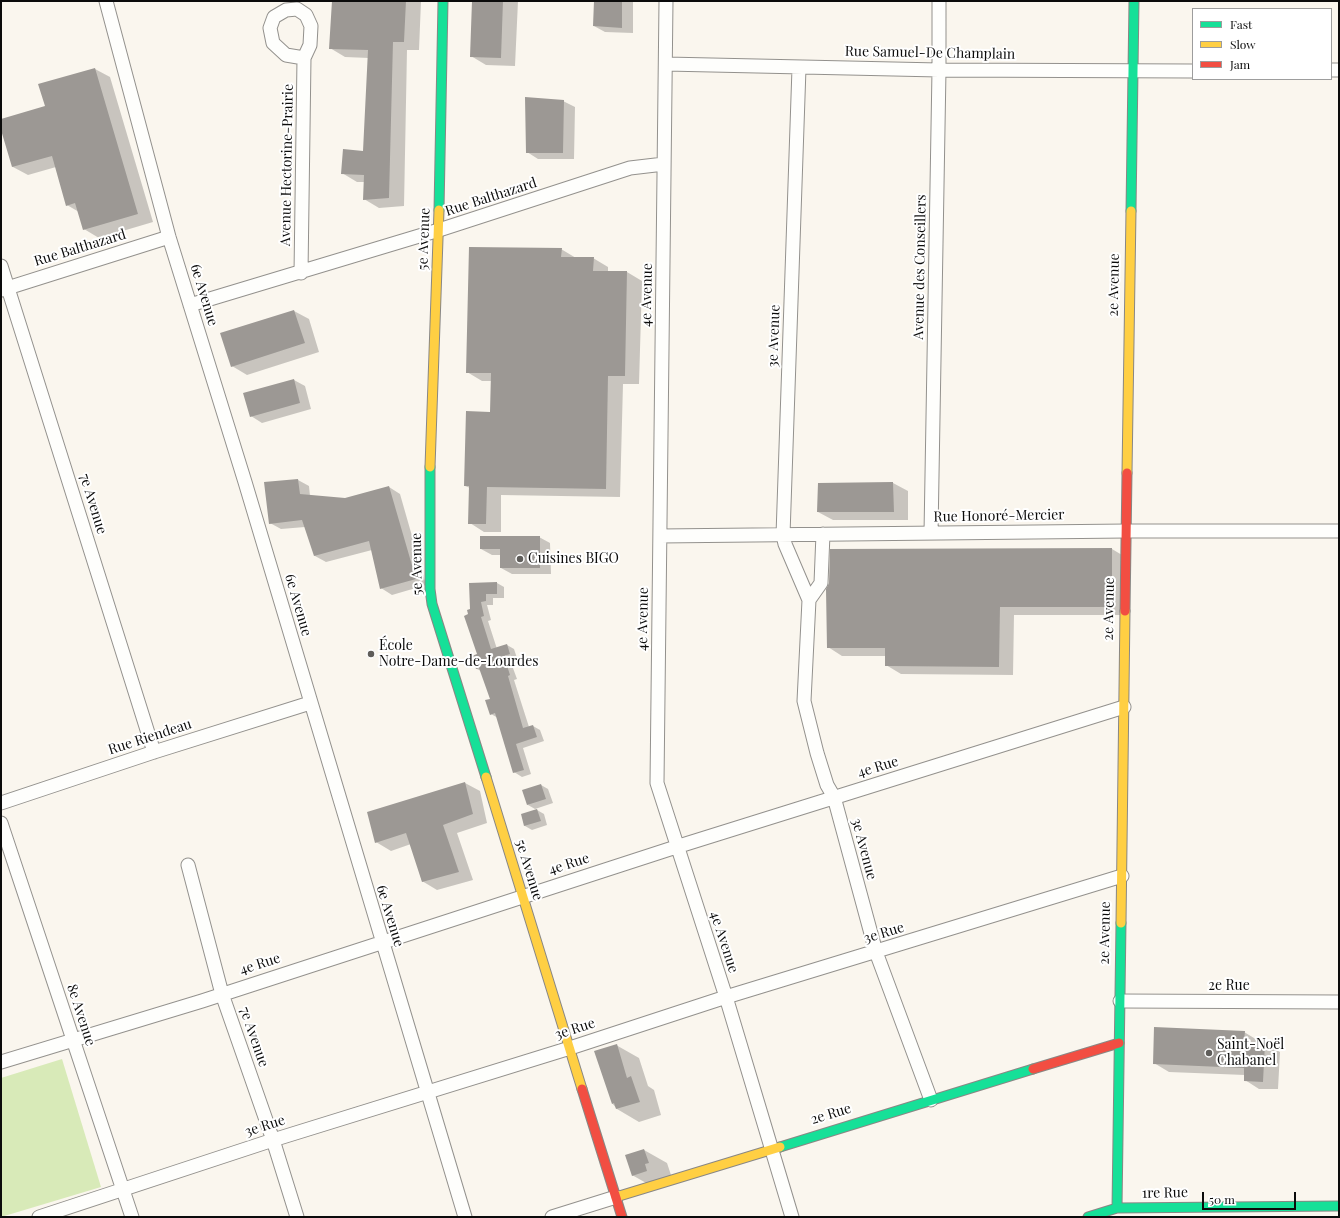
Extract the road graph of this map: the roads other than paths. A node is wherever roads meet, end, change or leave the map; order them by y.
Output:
1 (106, 1) edge
2 (443, 1) edge
3 (666, 1) edge
4 (939, 1) edge
5 (1134, 1) edge
6 (304, 58) dead end
7 (666, 64) junction
8 (799, 68) junction
9 (940, 70) junction
10 (1192, 71) edge
11 (1133, 72) junction
12 (664, 164) junction
13 (439, 230) junction
14 (169, 237) junction
15 (1, 266) edge
16 (301, 273) junction
17 (4, 289) edge
18 (190, 305) junction
19 (1127, 531) junction
20 (1339, 531) edge
21 (931, 533) junction
22 (823, 534) junction
23 (783, 535) junction
24 (660, 536) junction
25 (809, 600) junction
26 (310, 703) junction
27 (1124, 707) junction
28 (154, 752) junction
29 (834, 798) junction
30 (1, 803) edge
31 (1, 823) edge
32 (676, 847) junction
33 (188, 865) dead end
34 (1122, 876) junction
35 (523, 896) junction
36 (382, 941) junction
37 (876, 952) junction
38 (222, 994) junction
39 (726, 997) junction
40 (1120, 1001) junction
41 (1339, 1002) edge
42 (72, 1041) junction
43 (1119, 1043) junction
44 (570, 1048) junction
45 (1, 1062) edge
46 (427, 1092) junction
47 (931, 1100) junction
48 (273, 1140) junction
49 (772, 1149) junction
50 (123, 1190) junction
51 (616, 1197) junction
52 (1339, 1206) edge
53 (1116, 1213) edge
54 (39, 1217) edge
55 (132, 1217) edge
56 (297, 1217) edge
57 (465, 1217) edge
58 (552, 1217) edge
59 (622, 1217) edge
60 (792, 1217) edge
61 (1088, 1217) edge

1 - 14 street, 6e Avenue
2 - 13 street, 5e Avenue
3 - 7 street, 4e Avenue
4 - 9 street, Avenue des Conseillers
5 - 11 street, 2e Avenue
6 - 16 street, Avenue Hectorine-Prairie
7 - 8 street, Rue Samuel-De Champlain
7 - 12 street, 4e Avenue
8 - 9 street, Rue Samuel-De Champlain
8 - 23 street, 3e Avenue
9 - 11 street, Rue Samuel-De Champlain
9 - 21 street, Avenue des Conseillers
10 - 11 street, Rue Samuel-De Champlain
11 - 19 street, 2e Avenue
12 - 13 street, Rue Balthazard
12 - 24 street, 4e Avenue
13 - 16 street, Rue Balthazard
13 - 35 street, 5e Avenue
14 - 17 street, Rue Balthazard
14 - 18 street, 6e Avenue
15 - 17 street, 7e Avenue
16 - 18 street, Rue Balthazard
17 - 28 street, 7e Avenue
18 - 26 street, 6e Avenue
19 - 20 street, Rue Honoré-Mercier
19 - 21 street, Rue Honoré-Mercier
19 - 27 street, 2e Avenue
21 - 22 street, Rue Honoré-Mercier
22 - 23 street, Rue Honoré-Mercier
22 - 25 street
23 - 24 street, Rue Honoré-Mercier
23 - 25 street, 3e Avenue
24 - 32 street, 4e Avenue
25 - 29 street, 3e Avenue
26 - 28 street, Rue Riendeau
26 - 36 street, 6e Avenue
27 - 29 street, 4e Rue
27 - 34 street, 2e Avenue
28 - 30 street, Rue Riendeau
29 - 32 street, 4e Rue
29 - 37 street, 3e Avenue
31 - 42 street, 8e Avenue
32 - 35 street, 4e Rue
32 - 39 street, 4e Avenue
33 - 38 street, 7e Avenue
34 - 37 street, 3e Rue
34 - 40 street, 2e Avenue
35 - 36 street, 4e Rue
35 - 44 street, 5e Avenue
36 - 38 street, 4e Rue
36 - 46 street, 6e Avenue
37 - 39 street, 3e Rue
37 - 47 street, 3e Avenue
38 - 42 street, 4e Rue
38 - 48 street, 7e Avenue
39 - 44 street, 3e Rue
39 - 49 street, 4e Avenue
40 - 41 street, 2e Rue
40 - 43 street, 2e Avenue
42 - 45 street, 4e Rue
42 - 50 street, 8e Avenue
43 - 47 street, 2e Rue
43 - 53 street, 2e Avenue
44 - 46 street, 3e Rue
44 - 51 street, 5e Avenue
46 - 48 street, 3e Rue
46 - 57 street, 6e Avenue
47 - 49 street, 2e Rue
48 - 50 street, 3e Rue
48 - 56 street, 7e Avenue
49 - 51 street, 2e Rue
49 - 60 street, 4e Avenue
50 - 54 street, 3e Rue
50 - 55 street, 8e Avenue
51 - 58 street, 2e Rue
51 - 59 street, 5e Avenue
52 - 53 street, 1re Rue
53 - 61 street, 1re Rue

